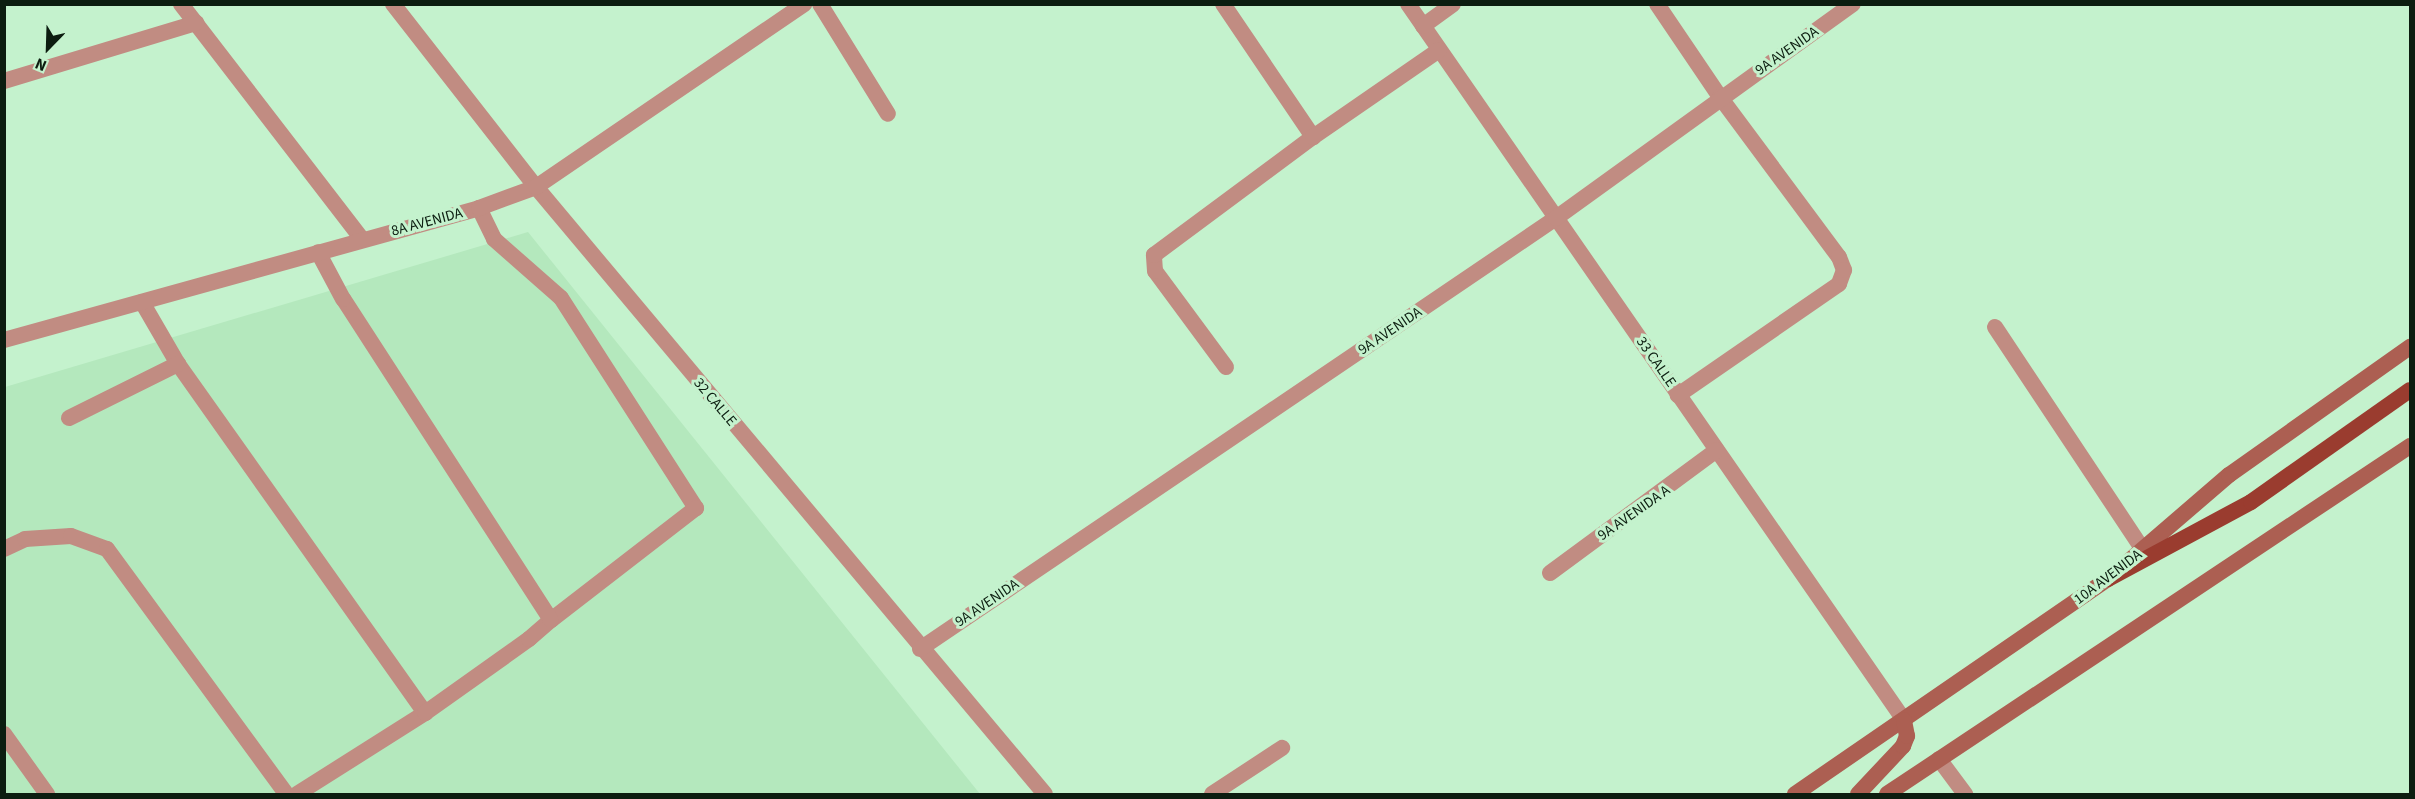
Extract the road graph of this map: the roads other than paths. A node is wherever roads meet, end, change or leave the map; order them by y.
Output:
1 (181, 4) edge
2 (393, 4) edge
3 (804, 4) edge
4 (820, 4) edge
5 (1223, 4) edge
6 (1408, 4) edge
7 (1453, 4) edge
8 (1657, 4) edge
9 (1853, 4) edge
10 (196, 23) junction
11 (1423, 26) junction
12 (1439, 50) junction
13 (4, 81) edge
14 (1720, 97) junction
15 (888, 114) dead end
16 (1313, 137) junction
17 (536, 187) junction
18 (479, 208) junction
19 (1556, 218) junction
20 (362, 239) junction
21 (318, 252) junction
22 (142, 302) junction
23 (1995, 327) dead end
24 (4, 340) edge
25 (2410, 347) edge
26 (178, 364) junction
27 (1226, 367) dead end
28 (2410, 390) edge
29 (1678, 395) junction
30 (69, 418) dead end
31 (2410, 446) edge
32 (1717, 450) junction
33 (4, 549) edge
34 (2144, 550) junction
35 (1550, 573) dead end
36 (2108, 579) junction
37 (551, 620) junction
38 (920, 649) junction
39 (425, 713) junction
40 (1904, 720) junction
41 (4, 734) edge
42 (1282, 748) dead end
43 (1939, 759) junction
44 (48, 795) edge
45 (286, 795) edge
46 (297, 795) edge
47 (1045, 795) edge
48 (1212, 795) edge
49 (1795, 795) edge
50 (1858, 795) edge
51 (1887, 795) edge
52 (1965, 795) edge

1 - 10 street
2 - 17 street, 32 CALLE
3 - 17 street, 8A AVENIDA
4 - 15 street
5 - 16 street
6 - 11 street, 33 CALLE
7 - 11 street
8 - 14 street
9 - 14 street, 9A AVENIDA
10 - 13 street
10 - 20 street
11 - 12 street, 33 CALLE
12 - 16 street
12 - 19 street, 33 CALLE
14 - 19 street, 9A AVENIDA
14 - 29 street
16 - 27 street
17 - 18 street, 8A AVENIDA
17 - 38 street, 32 CALLE
18 - 20 street, 8A AVENIDA
18 - 37 street
19 - 29 street, 33 CALLE
19 - 38 street, 9A AVENIDA
20 - 21 street, 8A AVENIDA
21 - 22 street, 8A AVENIDA
21 - 37 street
22 - 24 street, 8A AVENIDA
22 - 26 street
23 - 34 street
25 - 34 main road, 10A AVENIDA
26 - 30 street
26 - 39 street
28 - 36 main road
29 - 32 street, 33 CALLE
31 - 43 main road
32 - 35 street, 9A AVENIDA A
32 - 40 street, 33 CALLE
33 - 45 street
34 - 36 main road, 10A AVENIDA
36 - 40 main road, 10A AVENIDA
37 - 39 street
38 - 47 street, 32 CALLE
39 - 46 street
40 - 49 main road, 10A AVENIDA
40 - 50 main road
41 - 44 street
42 - 48 street
43 - 51 main road
43 - 52 street

